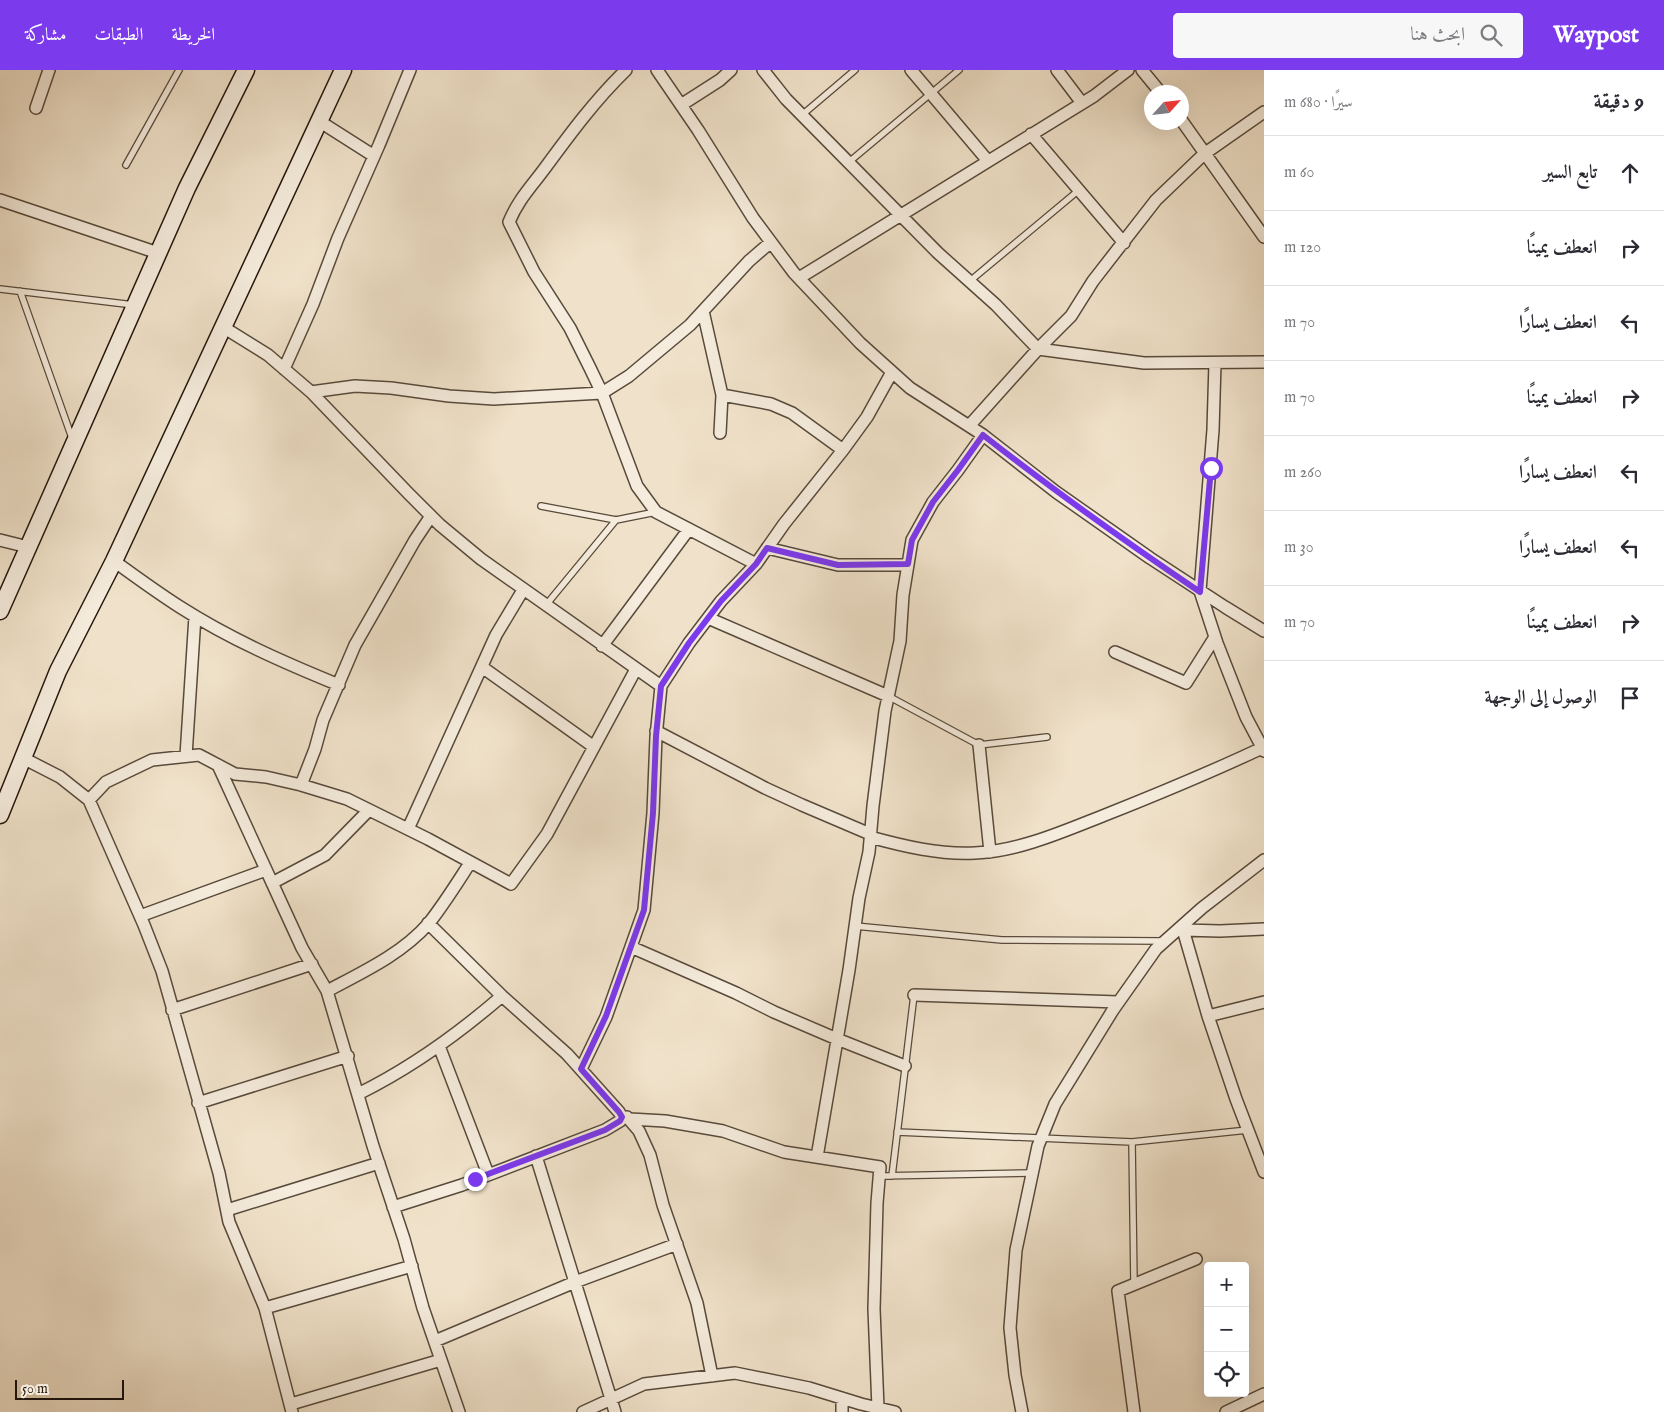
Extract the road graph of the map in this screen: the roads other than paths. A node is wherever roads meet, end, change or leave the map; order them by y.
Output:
1 (49, 70) edge
2 (179, 70) edge
3 (246, 70) edge
4 (343, 70) edge
5 (410, 70) edge
6 (626, 70) edge
7 (657, 70) edge
8 (731, 70) edge
9 (763, 70) edge
10 (855, 70) edge
11 (911, 70) edge
12 (960, 70) edge
13 (1057, 70) edge
14 (1128, 70) edge
15 (1142, 70) edge
16 (1154, 85) edge
17 (931, 94) junction
18 (1082, 103) junction
19 (681, 105) junction
20 (36, 108) dead end
21 (802, 114) junction
22 (1263, 114) edge
23 (319, 121) junction
24 (1188, 130) edge
25 (1031, 134) junction
26 (1204, 154) junction
27 (374, 156) junction
28 (988, 161) junction
29 (848, 162) junction
30 (126, 165) dead end
31 (1079, 190) junction
32 (0, 200) edge
33 (900, 214) junction
34 (1264, 237) edge
35 (771, 242) junction
36 (1124, 243) junction
37 (158, 253) junction
38 (799, 278) junction
39 (970, 281) junction
40 (0, 289) edge
41 (20, 291) junction
42 (135, 305) junction
43 (703, 311) junction
44 (223, 327) junction
45 (1038, 349) junction
46 (1264, 362) edge
47 (1215, 363) junction
48 (284, 369) junction
49 (892, 372) junction
50 (311, 392) junction
51 (602, 393) junction
52 (722, 395) junction
53 (969, 426) junction
54 (720, 433) dead end
55 (983, 435) junction
56 (74, 444) junction
57 (843, 450) junction
58 (542, 506) dead end
59 (656, 512) junction
60 (431, 516) junction
61 (616, 520) junction
62 (689, 528) junction
63 (0, 540) edge
64 (28, 548) junction
65 (767, 548) junction
66 (114, 561) junction
67 (756, 564) junction
68 (908, 564) junction
69 (523, 590) junction
70 (1200, 592) junction
71 (546, 605) junction
72 (0, 611) edge
73 (195, 616) junction
74 (708, 618) junction
75 (1264, 631) edge
76 (1215, 636) junction
77 (602, 646) junction
78 (1115, 652) dead end
79 (482, 667) junction
80 (636, 669) junction
81 (339, 685) junction
82 (661, 686) junction
83 (888, 696) junction
84 (656, 731) junction
85 (1047, 737) dead end
86 (979, 745) junction
87 (594, 747) junction
88 (1263, 750) edge
89 (186, 756) junction
90 (23, 758) junction
91 (218, 765) junction
92 (301, 785) junction
93 (90, 800) junction
94 (369, 810) junction
95 (0, 814) edge
96 (408, 829) junction
97 (870, 835) junction
98 (990, 852) junction
99 (1264, 860) edge
100 (470, 863) junction
101 (266, 870) junction
102 (272, 883) junction
103 (140, 916) junction
104 (428, 924) junction
105 (855, 926) junction
106 (1182, 928) junction
107 (1264, 929) edge
108 (1165, 941) junction
109 (631, 948) junction
110 (312, 964) junction
111 (327, 990) junction
112 (914, 995) joint
113 (502, 996) junction
114 (1118, 1002) junction
115 (1264, 1002) edge
116 (172, 1010) junction
117 (1208, 1016) junction
118 (837, 1039) junction
119 (439, 1046) junction
120 (348, 1056) junction
121 (905, 1066) junction
122 (581, 1069) junction
123 (358, 1094) junction
124 (198, 1103) junction
125 (619, 1112) junction
126 (630, 1119) junction
127 (1248, 1130) junction
128 (897, 1132) junction
129 (1042, 1138) junction
130 (1132, 1142) junction
131 (536, 1156) junction
132 (817, 1157) junction
133 (379, 1163) junction
134 (1264, 1172) edge
135 (488, 1174) junction
136 (1032, 1174) junction
137 (879, 1176) junction
138 (892, 1176) junction
139 (393, 1208) junction
140 (226, 1210) junction
141 (676, 1244) junction
142 (1196, 1259) dead end
143 (412, 1266) junction
144 (575, 1282) junction
145 (1134, 1284) junction
146 (265, 1308) junction
147 (435, 1341) junction
148 (441, 1360) junction
149 (712, 1376) junction
150 (1264, 1394) edge
151 (842, 1398) junction
152 (612, 1399) junction
153 (291, 1408) edge
154 (879, 1410) edge
155 (459, 1412) edge
156 (583, 1412) edge
157 (615, 1412) edge
158 (842, 1412) edge
159 (895, 1412) edge
160 (1022, 1412) edge
161 (1134, 1412) edge
162 (1226, 1412) edge

1 - 20 street
2 - 30 lane
3 - 37 main road
4 - 23 main road
5 - 27 street
6 - 51 street
7 - 19 street
8 - 19 street
9 - 21 street
10 - 21 lane
11 - 17 street
12 - 17 lane
13 - 18 street
14 - 18 street
15 - 16 street
17 - 28 street
17 - 29 lane
18 - 25 street
19 - 35 street
21 - 29 street
22 - 26 street
23 - 27 street
23 - 44 main road
24 - 26 street
25 - 28 street
25 - 31 street
26 - 34 street
26 - 36 street
27 - 48 street
28 - 33 street
29 - 33 street
31 - 36 street
31 - 39 lane
32 - 37 street
33 - 38 street
33 - 39 street
35 - 38 street
35 - 43 street
36 - 45 street
37 - 42 main road
38 - 49 street
39 - 45 street
40 - 41 lane
41 - 42 lane
41 - 56 lane
42 - 56 main road
43 - 51 street
43 - 52 street
44 - 48 street
44 - 66 main road
45 - 47 street
45 - 53 street
46 - 47 street
47 - 70 street
48 - 50 street
49 - 53 street
49 - 57 street
50 - 51 street
50 - 60 street
51 - 59 street
52 - 54 street
52 - 57 street
53 - 55 street
55 - 68 street
55 - 70 street
56 - 64 main road
57 - 65 street
58 - 61 lane
59 - 61 lane
59 - 62 street
60 - 69 street
60 - 81 street
61 - 71 lane
62 - 67 street
62 - 77 street
63 - 64 street
64 - 72 main road
65 - 67 street
65 - 68 street
66 - 73 street
66 - 90 main road
67 - 74 street
68 - 83 street
69 - 71 street
69 - 79 street
70 - 75 street
70 - 76 street
71 - 77 street
73 - 81 street
73 - 89 street
74 - 82 street
74 - 83 street
76 - 78 street
76 - 88 street
77 - 80 street
79 - 87 street
79 - 96 street
80 - 82 street
80 - 87 street
81 - 92 street
82 - 84 street
83 - 86 lane
83 - 97 street
84 - 97 street
84 - 109 street
85 - 86 lane
86 - 98 street
87 - 100 street
88 - 98 street
89 - 91 street
89 - 93 street
90 - 93 street
90 - 95 main road
91 - 92 street
91 - 101 street
92 - 94 street
93 - 103 street
94 - 96 street
94 - 102 street
96 - 100 street
97 - 98 street
97 - 105 street
99 - 106 street
100 - 104 street
101 - 102 street
101 - 103 street
102 - 110 street
103 - 116 street
104 - 111 street
104 - 113 street
105 - 108 lane
105 - 118 street
106 - 107 street
106 - 108 street
106 - 117 street
108 - 114 street
109 - 118 street
109 - 122 street
110 - 111 street
110 - 116 street
111 - 120 street
112 - 114 street
112 - 121 lane
113 - 119 street
113 - 122 street
114 - 129 street
115 - 117 street
116 - 124 street
117 - 127 street
118 - 121 street
118 - 132 street
119 - 123 street
119 - 135 street
120 - 123 street
120 - 124 street
121 - 128 lane
122 - 125 street
123 - 133 street
124 - 140 street
125 - 126 street
125 - 131 street
126 - 132 street
126 - 141 street
127 - 130 lane
127 - 134 street
128 - 129 lane
128 - 138 lane
129 - 130 lane
129 - 136 street
130 - 145 lane
131 - 135 street
131 - 144 street
132 - 137 street
133 - 139 street
133 - 140 street
135 - 139 street
136 - 138 lane
136 - 160 street
137 - 138 lane
137 - 154 street
139 - 143 street
140 - 146 street
141 - 144 street
141 - 149 street
142 - 145 street
143 - 146 street
143 - 147 street
144 - 147 street
144 - 152 street
145 - 161 street
146 - 153 street
147 - 148 street
148 - 153 street
148 - 155 street
149 - 151 street
149 - 152 street
150 - 162 street
151 - 154 street
151 - 158 street
152 - 156 street
152 - 157 street
154 - 159 street

